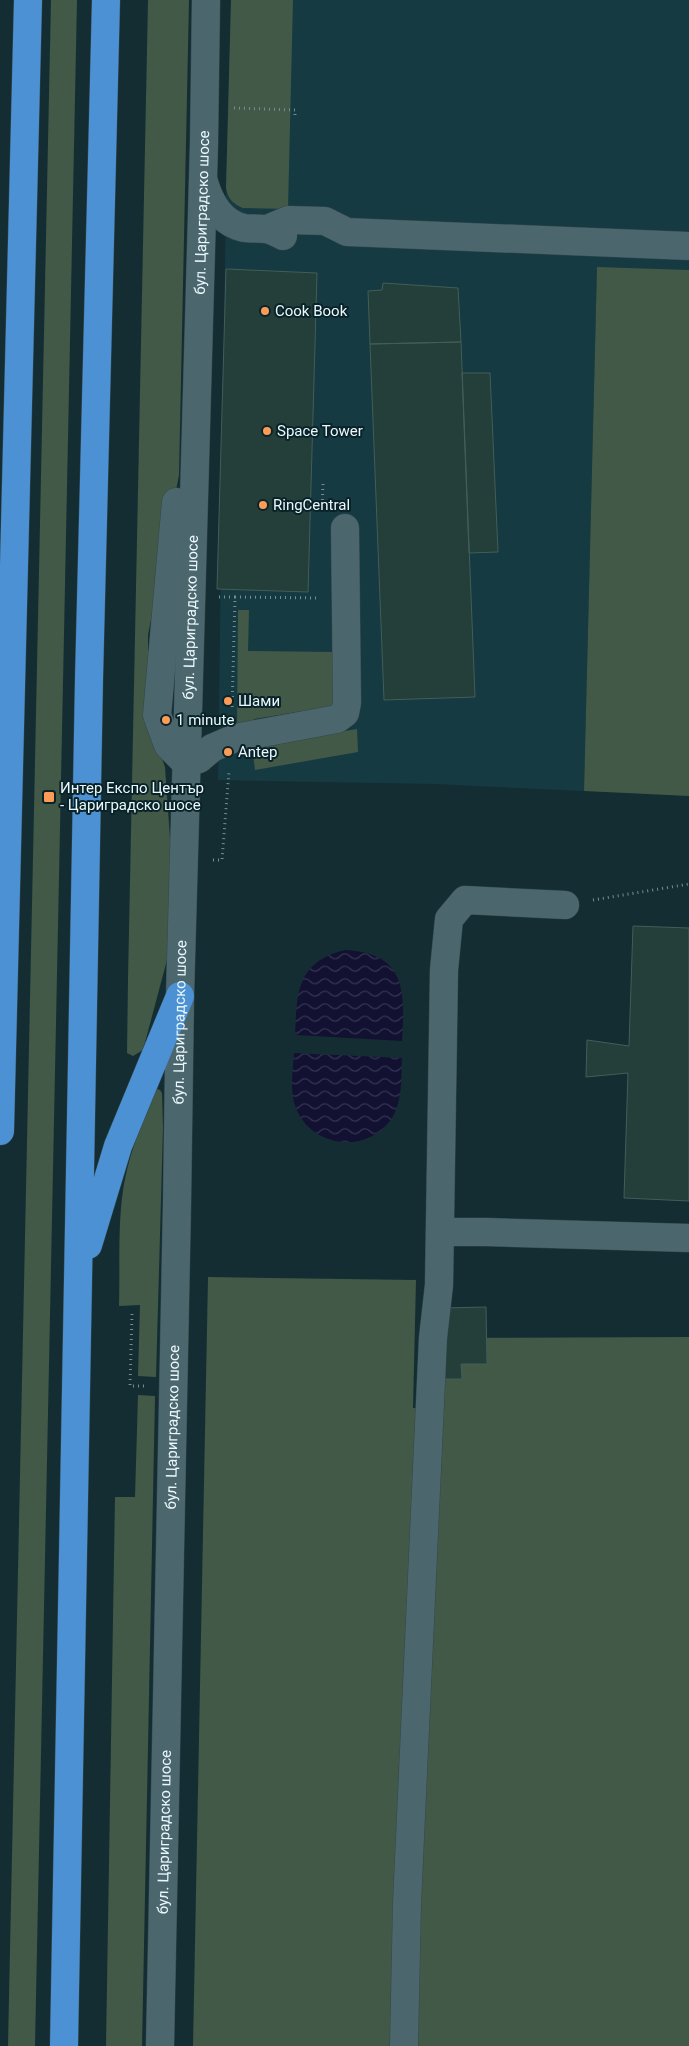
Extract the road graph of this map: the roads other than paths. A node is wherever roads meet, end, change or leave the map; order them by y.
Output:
1 (28, 0) edge
2 (106, 0) edge
3 (206, 0) edge
4 (203, 178) junction
5 (689, 246) edge
6 (179, 475) dead end
7 (345, 528) dead end
8 (186, 763) junction
9 (565, 904) road end
10 (180, 996) junction
11 (0, 1131) edge
12 (440, 1232) junction
13 (689, 1238) edge
14 (79, 1276) junction
15 (64, 2046) edge
16 (160, 2046) edge
17 (404, 2046) edge

1 - 11 highway
2 - 14 highway
3 - 4 street, бул. Цариградско шосе
4 - 5 street
4 - 8 street, бул. Цариградско шосе
6 - 8 street
7 - 8 street
8 - 10 street, бул. Цариградско шосе
9 - 12 street
10 - 14 highway
10 - 16 street, бул. Цариградско шосе
12 - 13 street
12 - 17 street
14 - 15 highway

